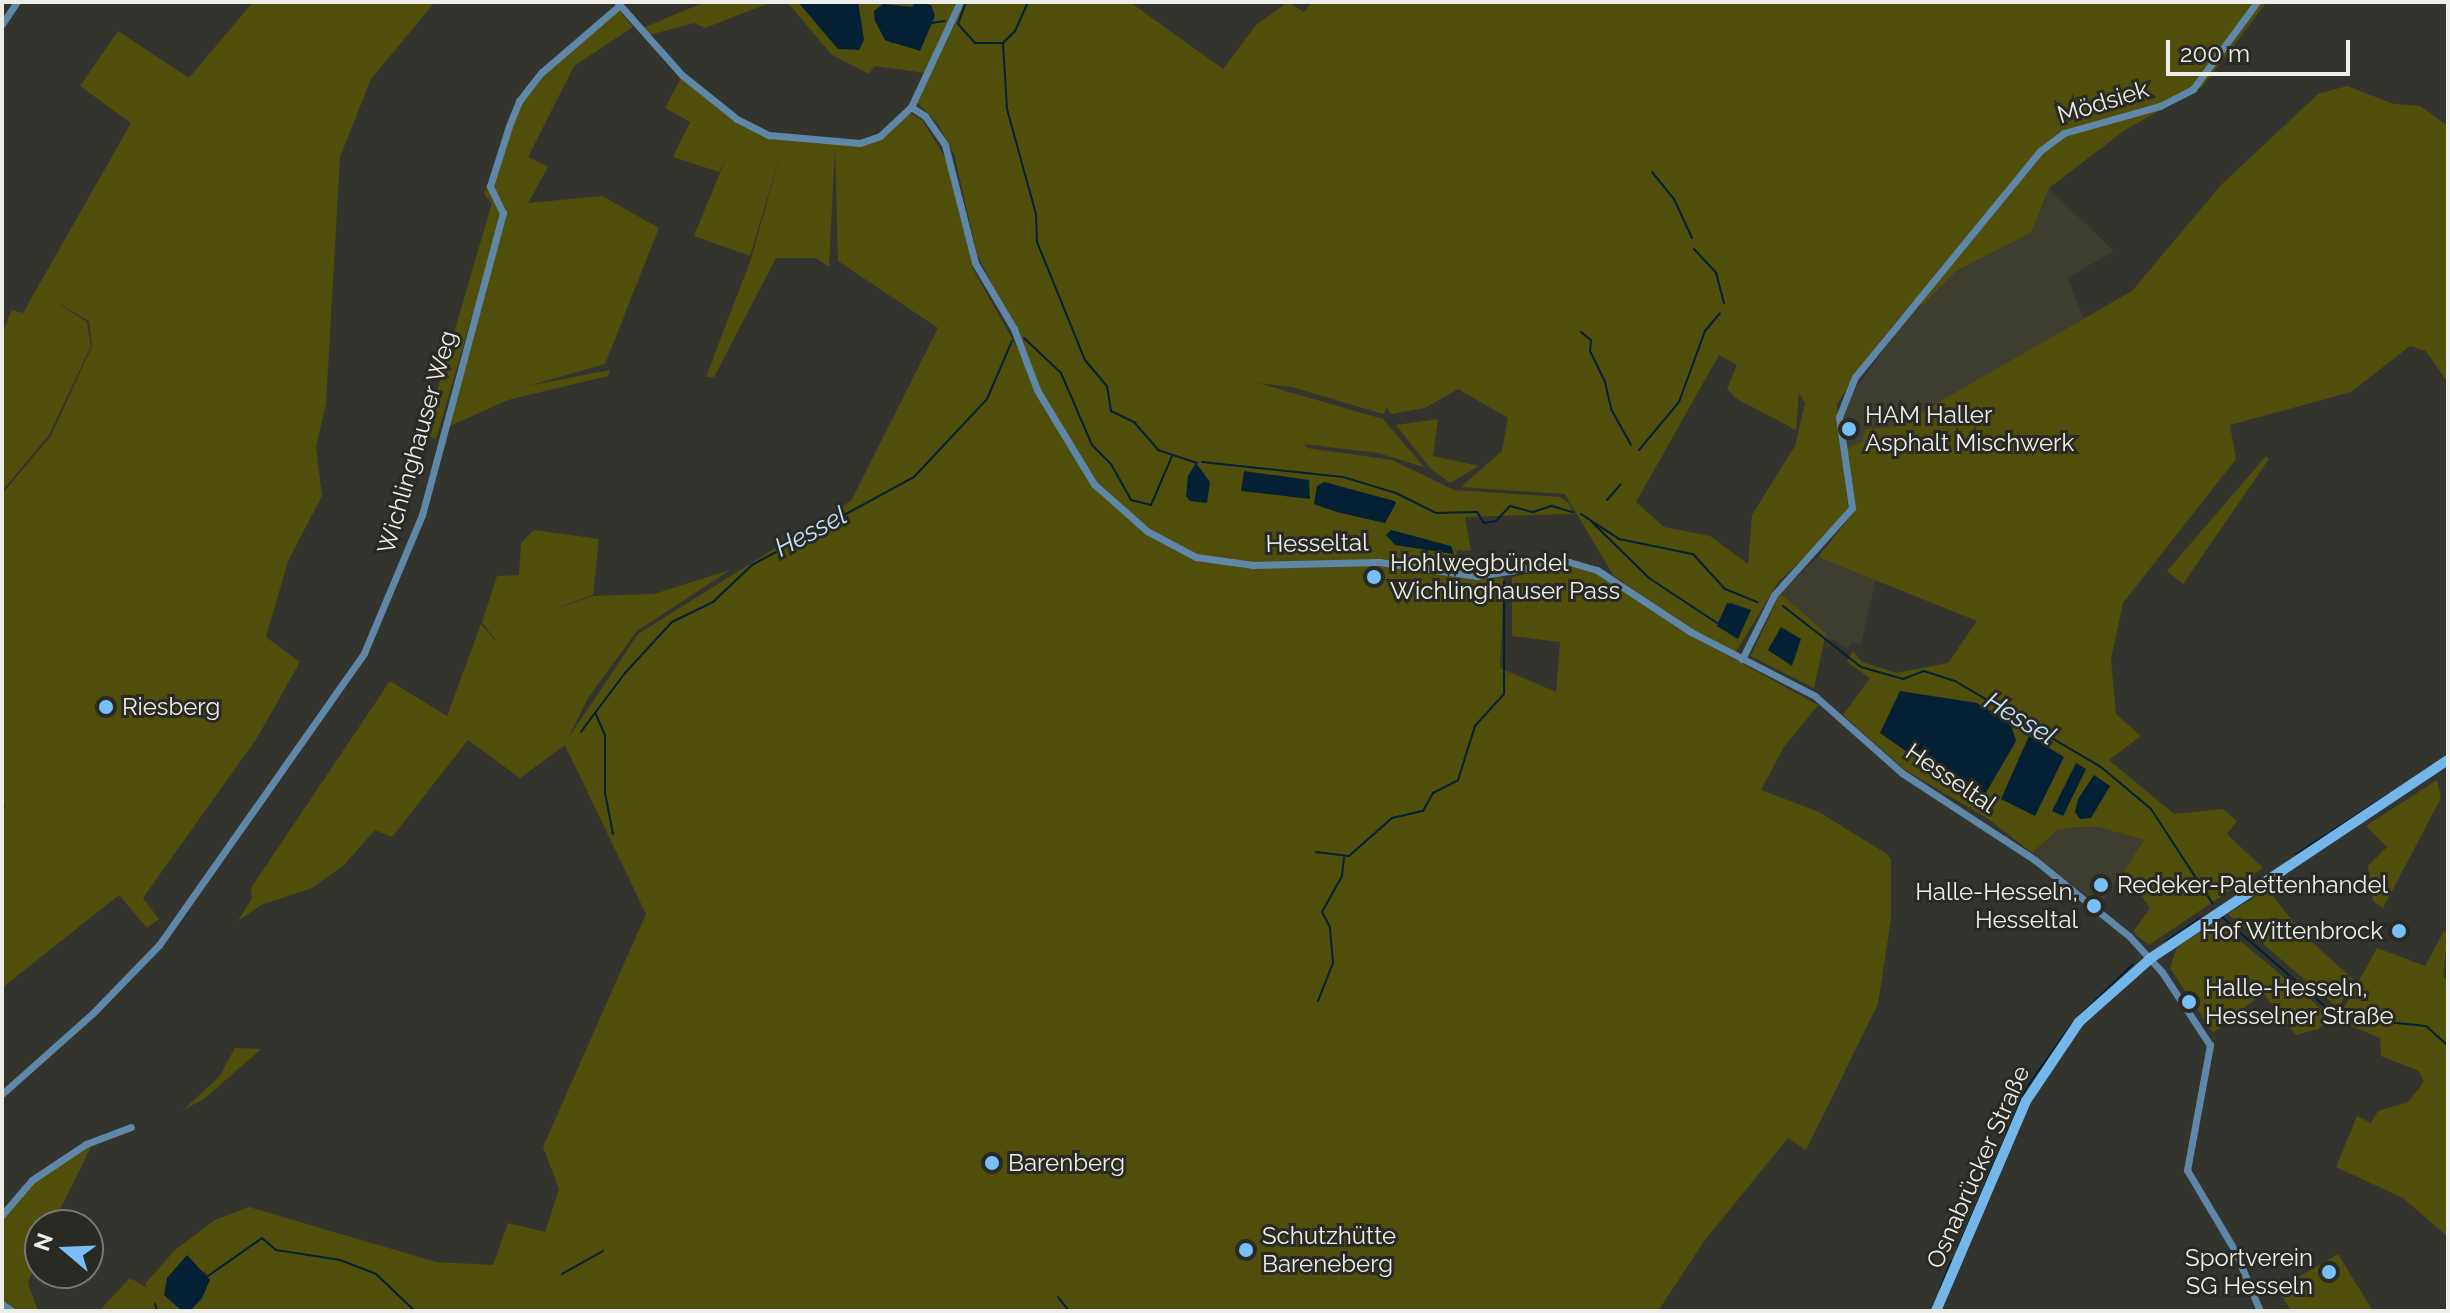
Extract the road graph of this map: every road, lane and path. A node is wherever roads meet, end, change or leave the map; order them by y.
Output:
1 (17, 2) edge
2 (960, 2) edge
3 (2257, 2) edge
4 (618, 4) edge
5 (2, 24) edge
6 (911, 107) junction
7 (1742, 659) junction
8 (2448, 760) edge
9 (2151, 958) junction
10 (2, 1094) edge
11 (131, 1127) dead end
12 (2, 1215) edge
13 (2, 1304) edge
14 (12, 1311) edge
15 (1936, 1311) edge
16 (2260, 1311) edge

1 - 5 street
2 - 6 street
3 - 7 street, Mödsiek
4 - 6 street
4 - 10 street, Wichlinghauser Weg
6 - 7 street, Hesseltal
7 - 9 street, Hesseltal
8 - 9 main road, Osnabrücker Straße
9 - 15 main road, Osnabrücker Straße
9 - 16 street, Hesseltal
11 - 12 street
13 - 14 street

